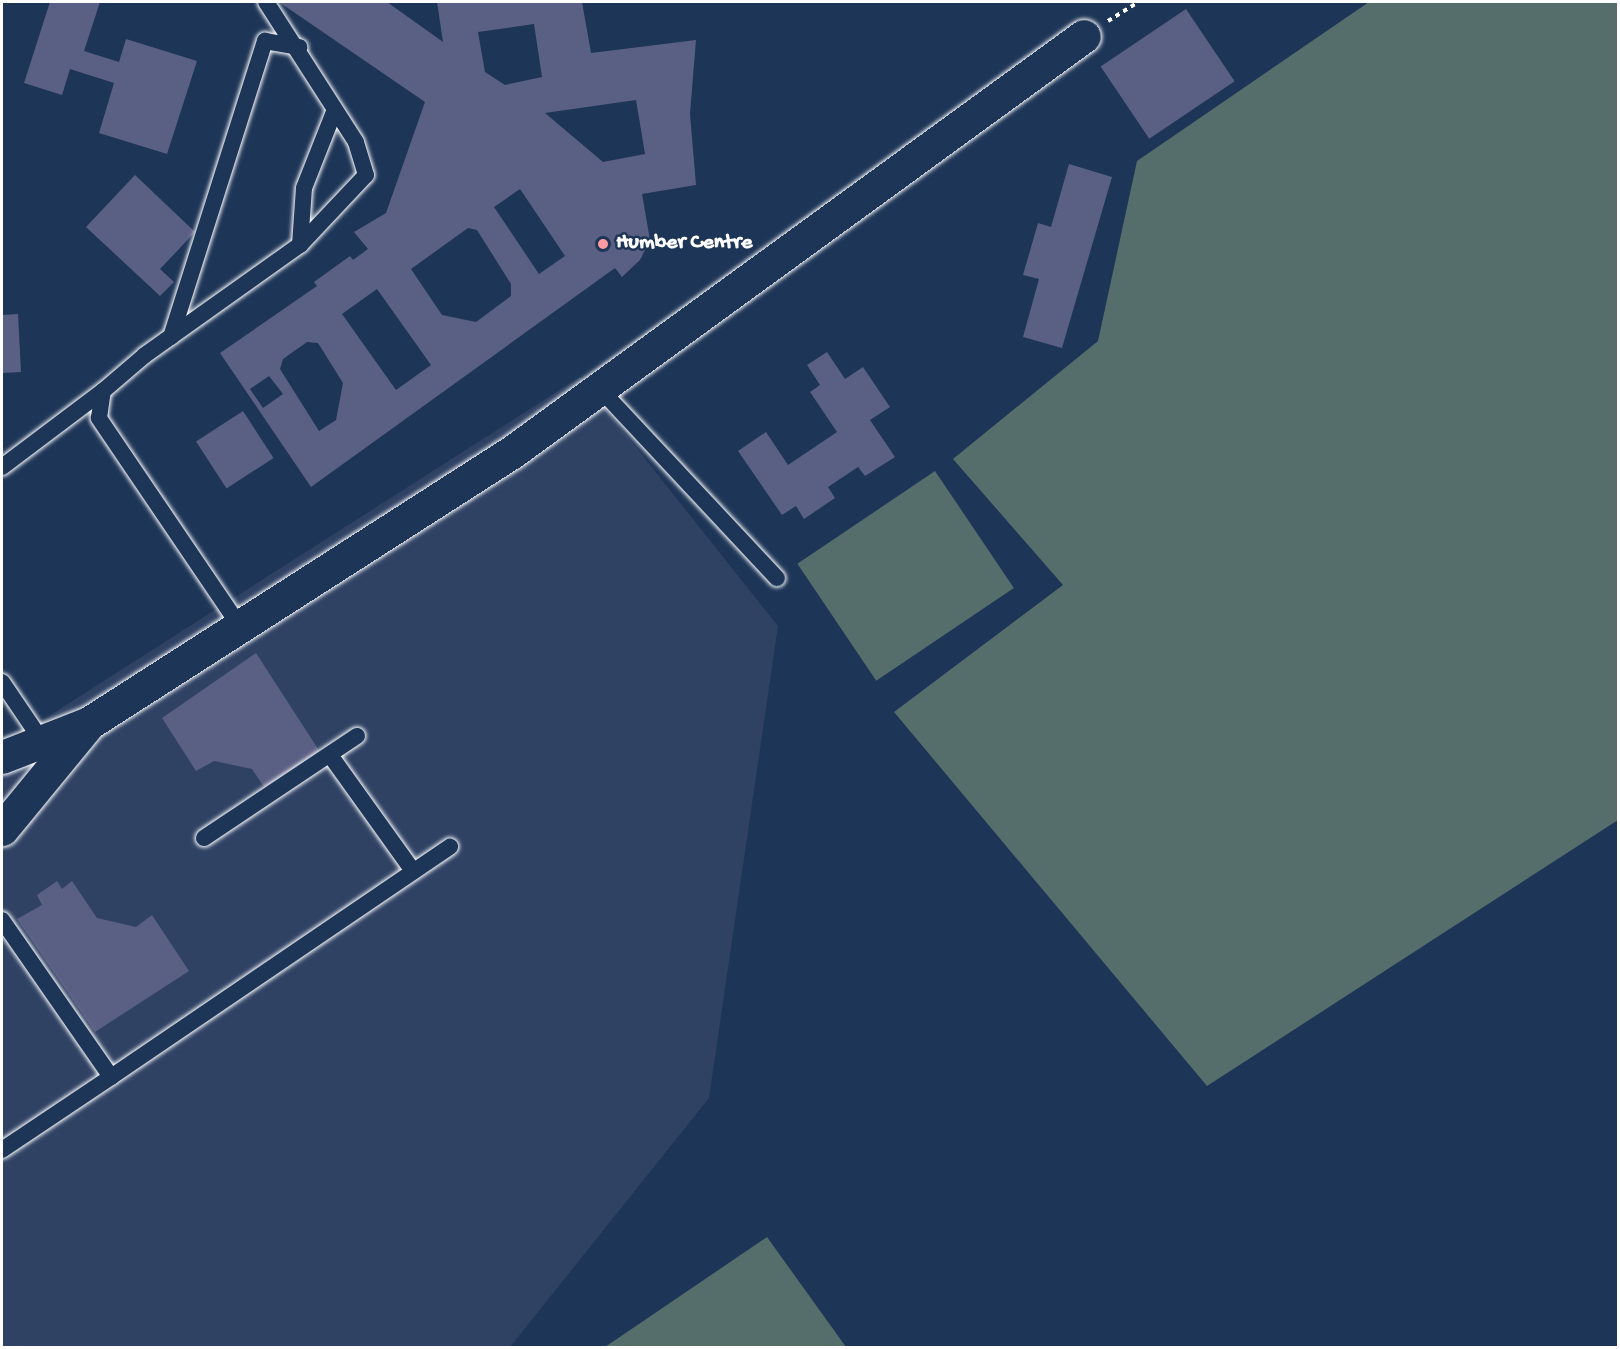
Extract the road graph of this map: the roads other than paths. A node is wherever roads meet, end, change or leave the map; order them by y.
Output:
1 (266, 2) edge
2 (1084, 36) dead end
3 (299, 47) junction
4 (334, 112) junction
5 (300, 245) junction
6 (171, 337) junction
7 (600, 389) junction
8 (103, 392) junction
9 (2, 466) edge
10 (777, 578) dead end
11 (241, 628) junction
12 (2, 682) edge
13 (89, 723) junction
14 (357, 736) dead end
15 (42, 741) junction
16 (330, 755) junction
17 (2, 757) edge
18 (2, 829) edge
19 (204, 838) dead end
20 (450, 847) dead end
21 (412, 871) junction
22 (2, 920) edge
23 (111, 1077) junction
24 (2, 1150) edge

1 - 3 lane
2 - 7 street
3 - 4 lane
3 - 6 lane
4 - 5 lane
4 - 5 lane
5 - 6 lane
6 - 8 lane
7 - 10 lane
7 - 11 street
8 - 9 lane
8 - 11 lane
11 - 13 street
12 - 15 lane
13 - 15 street
13 - 18 street
14 - 16 lane
15 - 17 street
16 - 19 lane
16 - 21 lane
20 - 21 lane
21 - 23 lane
22 - 23 lane
23 - 24 lane

